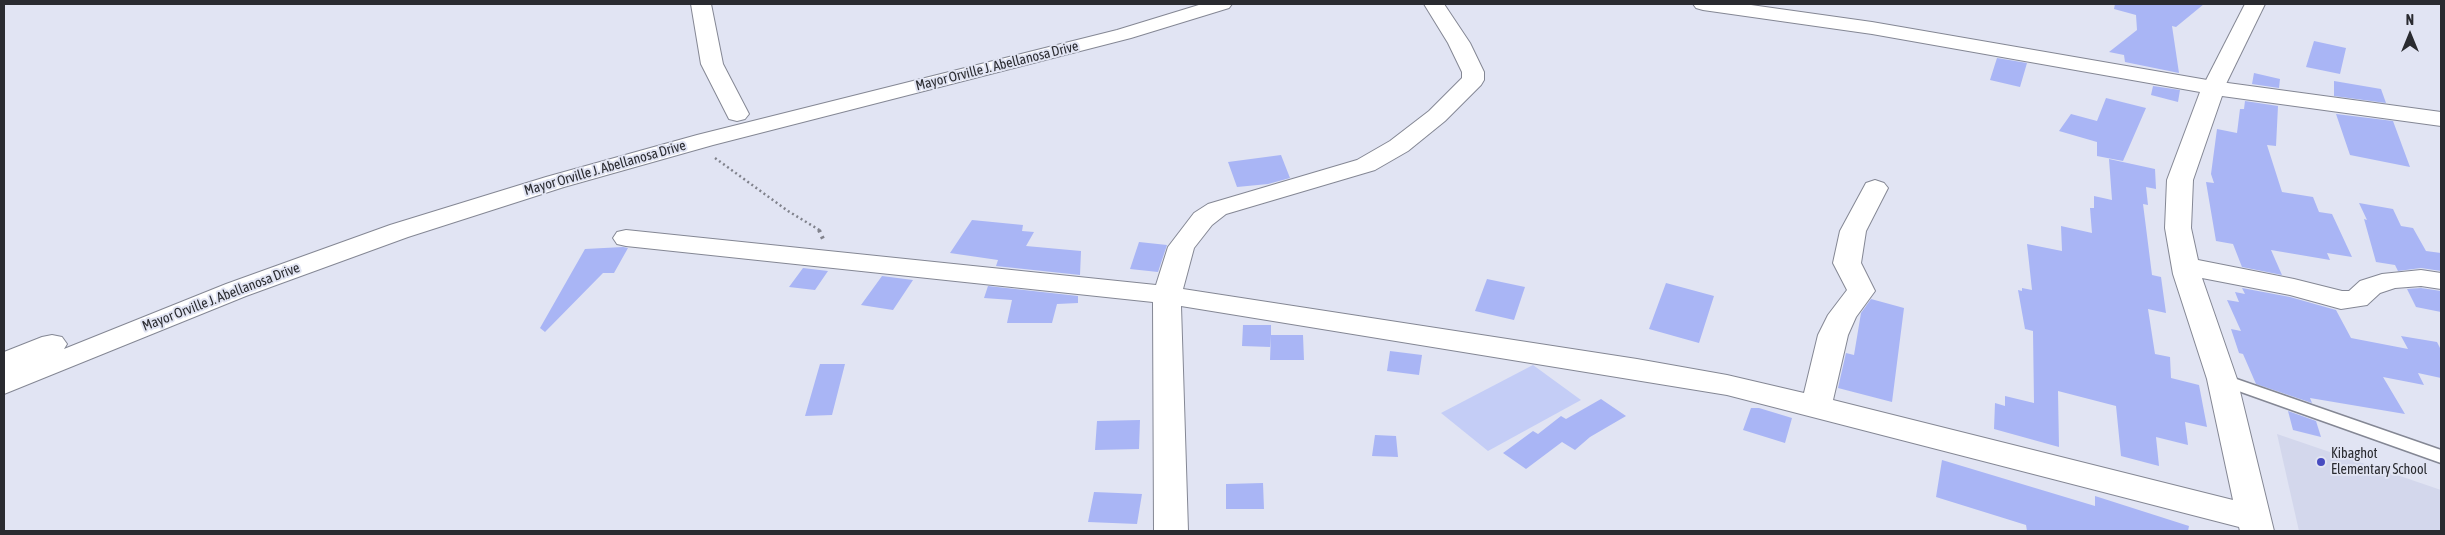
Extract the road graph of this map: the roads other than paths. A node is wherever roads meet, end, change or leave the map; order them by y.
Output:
1 (701, 4) edge
2 (1172, 4) edge
3 (1222, 4) edge
4 (1434, 4) edge
5 (1703, 4) edge
6 (2255, 4) edge
7 (1117, 28) junction
8 (2213, 88) junction
9 (737, 114) junction
10 (2441, 119) edge
11 (1875, 188) dead end
12 (626, 238) dead end
13 (2186, 266) junction
14 (2441, 282) edge
15 (1167, 295) junction
16 (4, 363) edge
17 (2222, 379) junction
18 (4, 384) edge
19 (1816, 406) junction
20 (2441, 457) edge
21 (2255, 524) edge
22 (1171, 531) edge

1 - 9 street
2 - 7 street, Mayor Orville J. Abellanosa Drive
3 - 7 street, Mayor Orville J. Abellanosa Drive
4 - 15 street
5 - 8 street
6 - 8 street
7 - 9 street, Mayor Orville J. Abellanosa Drive
7 - 18 street, Mayor Orville J. Abellanosa Drive
8 - 10 street
8 - 13 street
9 - 16 street, Mayor Orville J. Abellanosa Drive
11 - 19 street
12 - 15 street
13 - 14 street
13 - 17 street
15 - 19 street
15 - 22 street
17 - 20 lane
17 - 21 street
19 - 21 street

